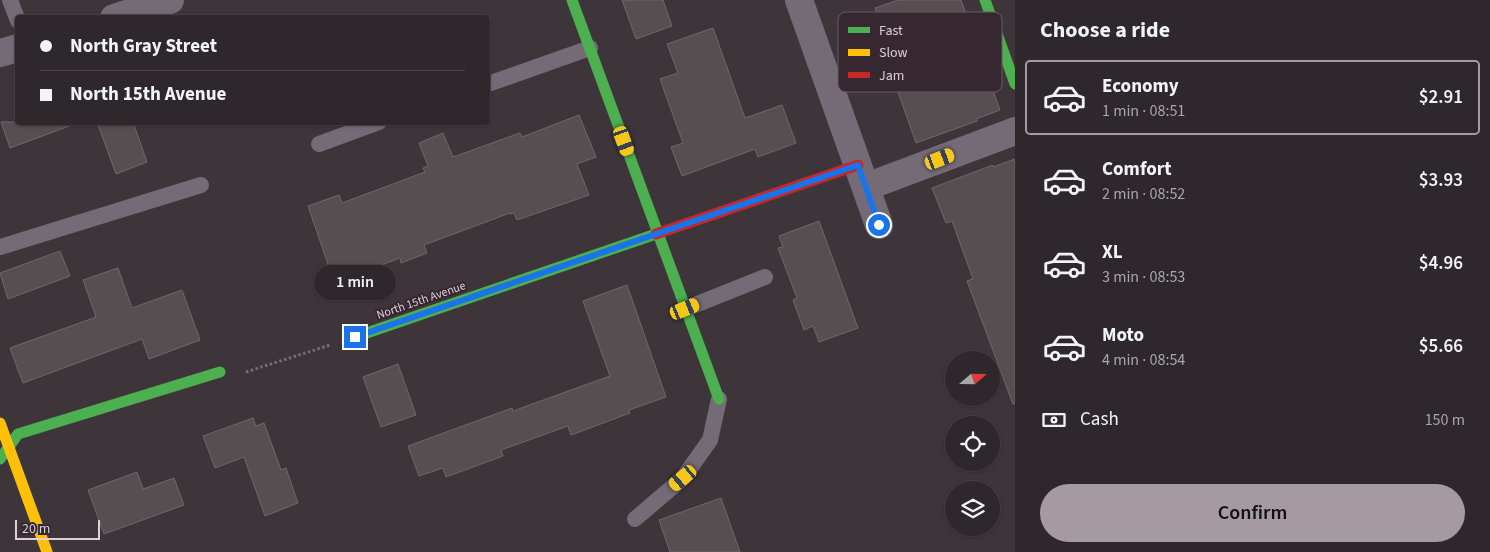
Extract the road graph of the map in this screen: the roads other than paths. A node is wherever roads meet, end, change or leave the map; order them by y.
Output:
1 (10, 0) edge
2 (170, 0) edge
3 (572, 0) edge
4 (799, 0) edge
5 (985, 0) edge
6 (989, 12) edge
7 (16, 15) edge
8 (123, 15) edge
9 (590, 48) junction
10 (1002, 48) edge
11 (15, 49) edge
12 (0, 53) edge
13 (490, 83) edge
14 (1015, 84) edge
15 (371, 125) edge
16 (1015, 131) edge
17 (319, 144) dead end
18 (862, 176) junction
19 (202, 185) dead end
20 (879, 225) dead end
21 (657, 234) junction
22 (0, 247) edge
23 (765, 277) dead end
24 (685, 309) junction
25 (355, 337) road end
26 (220, 372) road end
27 (718, 399) joint
28 (0, 424) edge
29 (8, 447) junction
30 (0, 459) edge
31 (635, 519) dead end
32 (47, 552) edge

1 - 7 lane
2 - 8 street
3 - 9 street
4 - 18 street
5 - 6 street
9 - 13 lane
9 - 21 street
10 - 14 street
11 - 12 street
15 - 17 lane
16 - 18 street
18 - 20 street
18 - 21 street, North 15th Avenue
19 - 22 lane
21 - 24 street
21 - 25 street, North 15th Avenue
23 - 24 lane
24 - 27 street
26 - 29 street
27 - 31 lane
28 - 29 street
29 - 30 street
29 - 32 street

